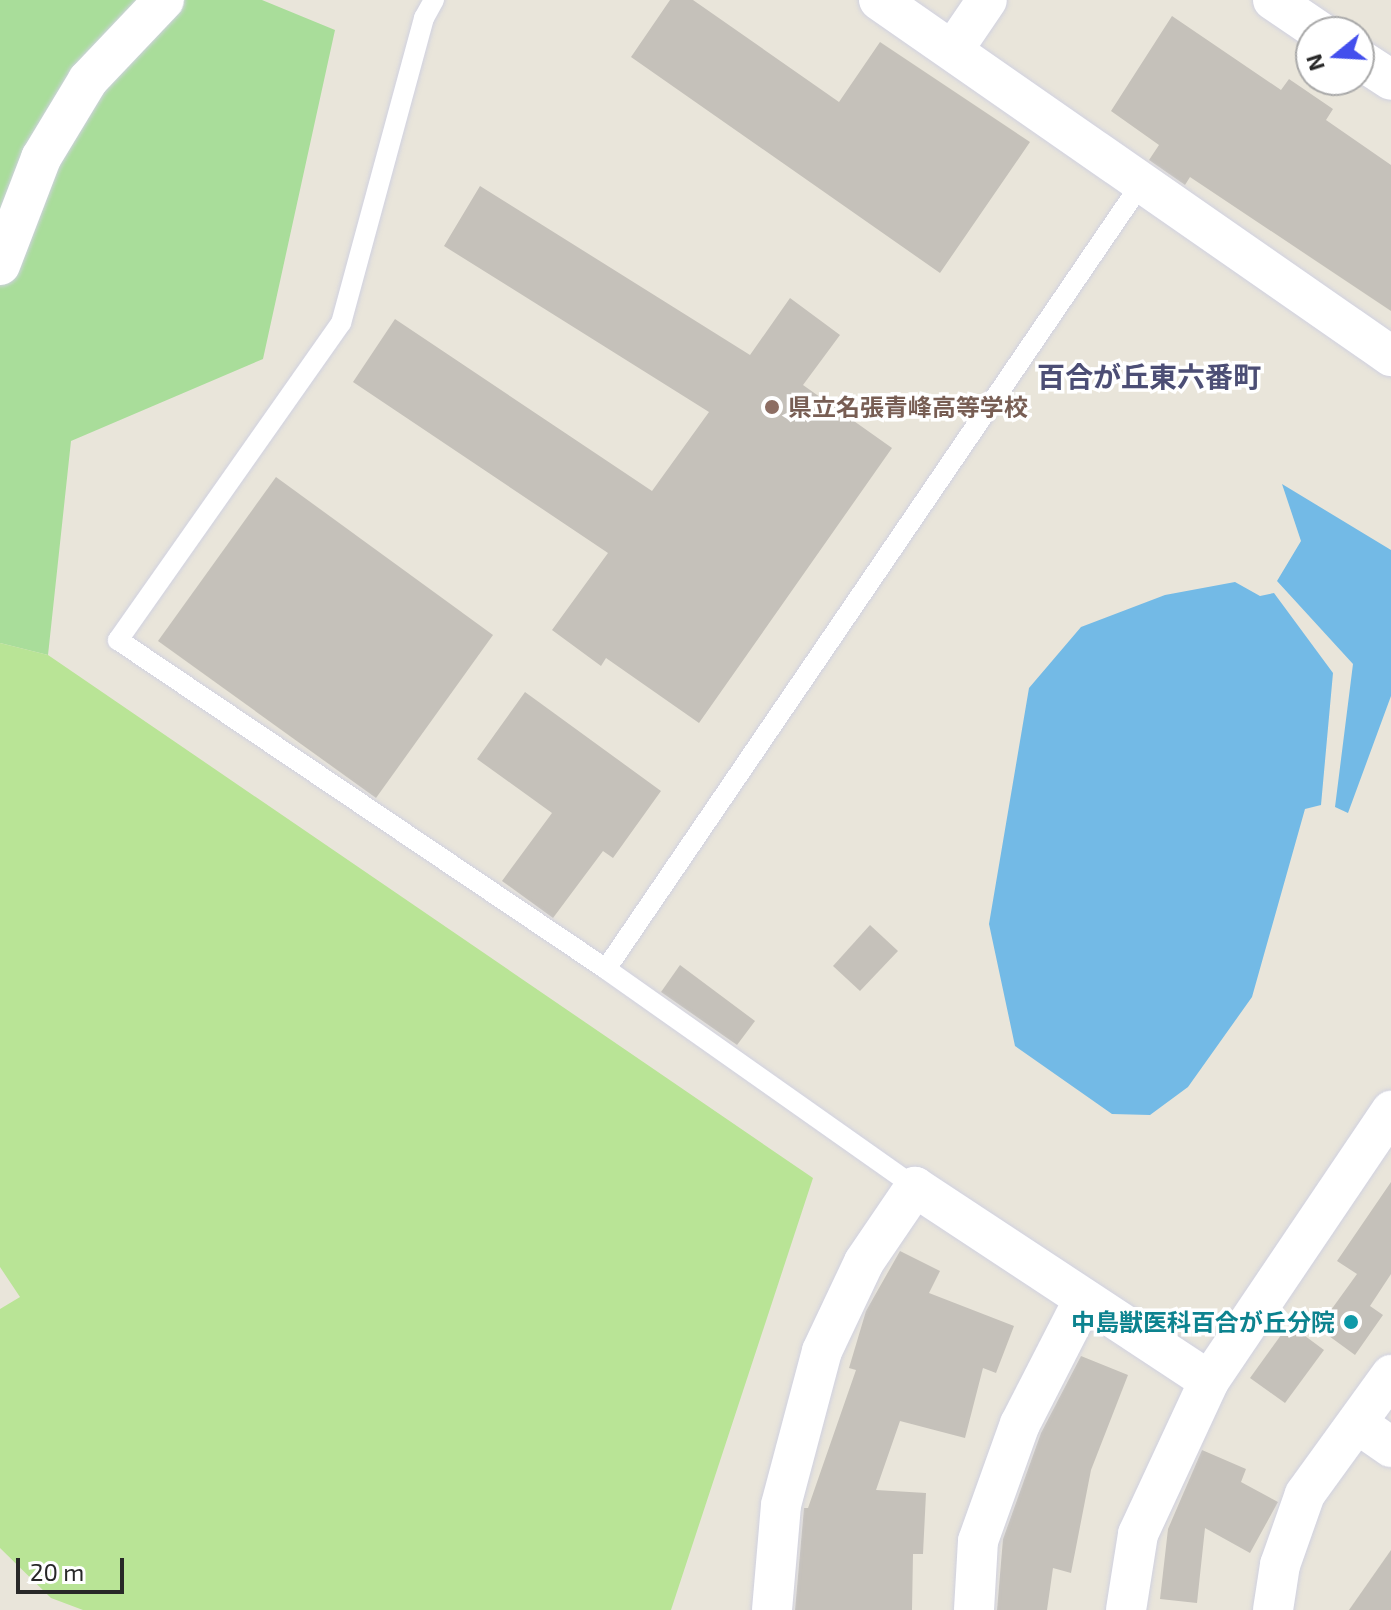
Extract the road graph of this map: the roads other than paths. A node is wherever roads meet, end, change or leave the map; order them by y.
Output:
1 (164, 0) edge
2 (434, 0) edge
3 (879, 0) edge
4 (987, 0) edge
5 (1273, 0) edge
6 (1296, 16) edge
7 (953, 50) junction
8 (1143, 181) junction
9 (0, 265) edge
10 (1391, 356) edge
11 (606, 969) junction
12 (1391, 1111) edge
13 (915, 1187) junction
14 (1084, 1299) junction
15 (1391, 1375) edge
16 (1209, 1381) junction
17 (1358, 1424) junction
18 (1391, 1447) edge
19 (772, 1610) edge
20 (974, 1610) edge
21 (1126, 1610) edge
22 (1273, 1610) edge

1 - 9 street
2 - 11 lane
3 - 7 street
4 - 7 street
5 - 6 street
7 - 8 street
8 - 10 street
8 - 11 lane
11 - 13 lane
12 - 16 street
13 - 14 street
13 - 19 street
14 - 16 street
14 - 20 street
15 - 17 street
16 - 21 street
17 - 18 street
17 - 22 street

